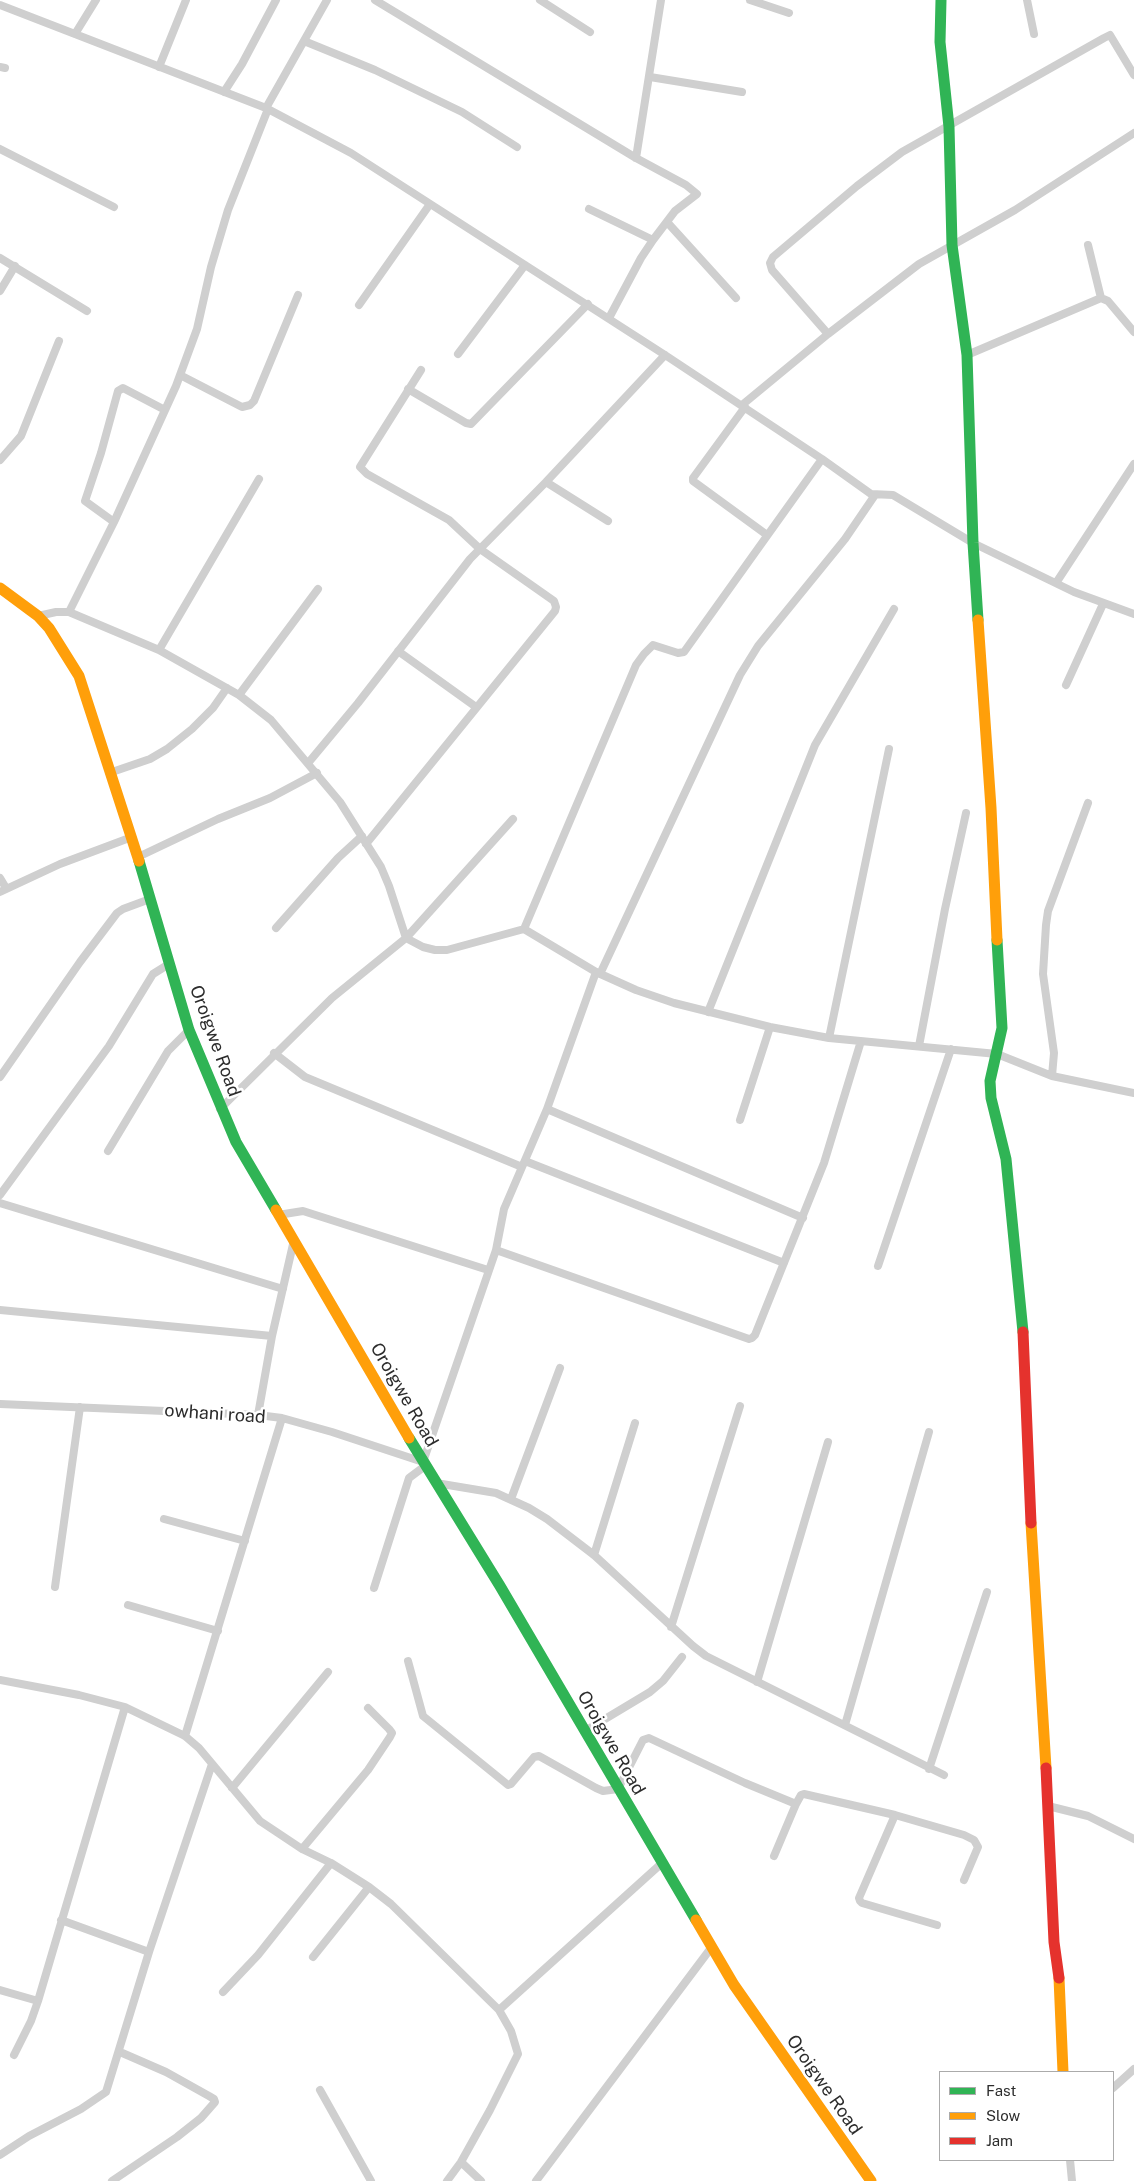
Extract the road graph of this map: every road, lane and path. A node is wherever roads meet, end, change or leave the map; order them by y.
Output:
1 (96, 0) edge
2 (186, 0) edge
3 (276, 0) edge
4 (327, 0) edge
5 (375, 0) edge
6 (540, 0) edge
7 (661, 0) edge
8 (750, 0) edge
9 (941, 0) edge
10 (1027, 0) edge
11 (0, 5) edge
12 (789, 13) dead end
13 (590, 32) dead end
14 (75, 34) junction
15 (1034, 34) dead end
16 (304, 41) junction
17 (159, 67) junction
18 (1134, 75) edge
19 (650, 77) junction
20 (224, 92) junction
21 (742, 92) dead end
22 (267, 109) junction
23 (949, 127) junction
24 (1134, 133) edge
25 (517, 147) dead end
26 (0, 149) edge
27 (636, 158) junction
28 (430, 204) junction
29 (114, 207) dead end
30 (590, 209) dead end
31 (667, 222) junction
32 (654, 240) junction
33 (1088, 244) dead end
34 (952, 245) junction
35 (0, 258) edge
36 (525, 265) junction
37 (15, 266) junction
38 (0, 291) edge
39 (298, 295) dead end
40 (736, 298) dead end
41 (1101, 298) junction
42 (588, 304) junction
43 (359, 305) dead end
44 (87, 311) dead end
45 (609, 318) junction
46 (1134, 332) edge
47 (828, 334) junction
48 (59, 340) dead end
49 (458, 354) dead end
50 (665, 355) junction
51 (967, 355) junction
52 (421, 370) dead end
53 (180, 376) junction
54 (408, 389) junction
55 (744, 406) junction
56 (165, 410) junction
57 (822, 459) junction
58 (0, 460) edge
59 (1134, 464) edge
60 (259, 479) dead end
61 (546, 482) junction
62 (875, 495) junction
63 (608, 521) dead end
64 (114, 522) junction
65 (767, 535) junction
66 (972, 543) junction
67 (480, 549) junction
68 (1056, 583) junction
69 (0, 588) edge
70 (318, 589) dead end
71 (1103, 604) junction
72 (894, 609) dead end
73 (69, 612) junction
74 (1134, 614) edge
75 (38, 616) junction
76 (159, 650) junction
77 (398, 651) junction
78 (1066, 685) dead end
79 (227, 688) junction
80 (238, 695) junction
81 (476, 707) junction
82 (889, 749) dead end
83 (309, 762) junction
84 (112, 772) junction
85 (317, 772) junction
86 (1088, 803) dead end
87 (966, 813) dead end
88 (514, 819) dead end
89 (362, 836) junction
90 (132, 837) junction
91 (366, 844) junction
92 (138, 857) junction
93 (0, 878) edge
94 (3, 890) edge
95 (150, 899) junction
96 (276, 928) dead end
97 (524, 929) junction
98 (406, 938) junction
99 (169, 964) junction
100 (598, 973) junction
101 (708, 1012) junction
102 (770, 1027) junction
103 (188, 1030) junction
104 (829, 1038) junction
105 (861, 1041) junction
106 (919, 1046) junction
107 (951, 1049) junction
108 (274, 1053) junction
109 (997, 1054) junction
110 (1052, 1076) junction
111 (0, 1077) edge
112 (1134, 1093) edge
113 (220, 1109) junction
114 (548, 1109) junction
115 (740, 1120) dead end
116 (108, 1151) dead end
117 (524, 1164) junction
118 (0, 1195) edge
119 (0, 1203) edge
120 (278, 1215) junction
121 (802, 1218) junction
122 (294, 1240) junction
123 (496, 1250) junction
124 (784, 1263) junction
125 (878, 1266) dead end
126 (488, 1270) junction
127 (283, 1289) junction
128 (0, 1310) edge
129 (272, 1336) junction
130 (560, 1368) dead end
131 (0, 1404) edge
132 (740, 1406) dead end
133 (80, 1407) junction
134 (258, 1415) junction
135 (282, 1418) junction
136 (635, 1423) dead end
137 (929, 1432) dead end
138 (828, 1442) dead end
139 (424, 1464) junction
140 (436, 1483) junction
141 (511, 1499) junction
142 (164, 1519) dead end
143 (245, 1541) junction
144 (594, 1555) junction
145 (55, 1587) dead end
146 (374, 1588) dead end
147 (987, 1592) dead end
148 (128, 1605) dead end
149 (671, 1627) junction
150 (218, 1631) junction
151 (682, 1657) dead end
152 (408, 1661) dead end
153 (328, 1672) dead end
154 (0, 1680) edge
155 (758, 1682) junction
156 (125, 1707) junction
157 (368, 1708) dead end
158 (845, 1725) junction
159 (584, 1731) junction
160 (185, 1736) junction
161 (212, 1764) junction
162 (930, 1769) junction
163 (944, 1775) dead end
164 (232, 1788) junction
165 (618, 1789) junction
166 (796, 1804) junction
167 (1048, 1806) junction
168 (895, 1815) junction
169 (1134, 1839) edge
170 (302, 1849) junction
171 (774, 1856) dead end
172 (331, 1863) junction
173 (662, 1863) junction
174 (964, 1880) dead end
175 (369, 1887) junction
176 (61, 1920) junction
177 (937, 1925) dead end
178 (711, 1948) junction
179 (149, 1952) junction
180 (313, 1957) dead end
181 (0, 1990) edge
182 (223, 1992) dead end
183 (38, 2001) junction
184 (499, 2010) junction
185 (120, 2052) junction
186 (14, 2055) dead end
187 (1134, 2069) edge
188 (1063, 2071) edge
189 (1114, 2087) edge
190 (320, 2090) dead end
191 (0, 2155) edge
192 (1070, 2161) edge
193 (462, 2162) junction
194 (112, 2181) edge
195 (371, 2181) edge
196 (447, 2181) edge
197 (480, 2181) edge
198 (536, 2181) edge
199 (871, 2181) edge
200 (1072, 2181) edge

1 - 14 street
2 - 17 street
3 - 20 street
4 - 16 street
5 - 27 street
6 - 13 street
7 - 19 street
8 - 12 street
9 - 23 street
10 - 15 street
11 - 14 street
14 - 17 street
16 - 22 street
16 - 25 street
17 - 20 street
18 - 23 street
19 - 21 street
19 - 27 street
20 - 22 street
22 - 28 street
22 - 53 street
23 - 34 street
23 - 47 street
24 - 34 street
26 - 29 street
27 - 31 street
28 - 36 street
28 - 43 street
30 - 32 street
31 - 32 street
31 - 40 street
32 - 45 street
33 - 41 street
34 - 47 street
34 - 51 street
35 - 37 street
36 - 42 street
36 - 49 street
37 - 38 street
37 - 44 street
39 - 53 street
41 - 46 street
41 - 51 street
42 - 45 street
42 - 54 street
45 - 50 street
47 - 55 street
48 - 58 street
50 - 55 street
50 - 61 street
51 - 66 street
52 - 54 street
53 - 56 street
54 - 67 street
55 - 57 street
55 - 65 street
56 - 64 street
56 - 64 street
57 - 62 street
57 - 65 street
59 - 68 street
60 - 76 street
61 - 63 street
61 - 67 street
62 - 66 street
62 - 100 street
64 - 73 street
65 - 97 street
66 - 68 street
66 - 109 street
67 - 77 street
67 - 81 street
68 - 71 street
69 - 75 street, Oroigwe Road
70 - 80 street
71 - 74 street
71 - 78 street
72 - 101 street
73 - 75 street
73 - 76 street
75 - 84 street, Oroigwe Road
76 - 79 street
77 - 81 street
77 - 83 street
79 - 80 street
79 - 84 street
80 - 83 street
81 - 91 street
82 - 104 street
83 - 85 street
84 - 90 street, Oroigwe Road
85 - 89 street
85 - 92 street
86 - 110 street
87 - 106 street
88 - 98 street
89 - 91 street
89 - 96 street
90 - 92 street, Oroigwe Road
90 - 94 street
91 - 98 street
92 - 95 street, Oroigwe Road
93 - 94 street
95 - 99 street, Oroigwe Road
95 - 111 street
97 - 98 street
97 - 100 street
98 - 108 street
99 - 103 street, Oroigwe Road
99 - 118 street
100 - 101 street
100 - 114 street
101 - 102 street
102 - 104 street
102 - 115 street
103 - 113 street, Oroigwe Road
103 - 116 street
104 - 105 street
105 - 106 street
105 - 121 street
106 - 107 street
107 - 109 street
107 - 125 street
108 - 113 street
108 - 117 street
109 - 110 street
109 - 167 street
110 - 112 street
113 - 120 street, Oroigwe Road
114 - 117 street
114 - 121 street
117 - 123 street
117 - 124 street
119 - 127 street
120 - 122 street, Oroigwe Road
120 - 126 street
121 - 124 street
122 - 127 street
122 - 139 street, Oroigwe Road
123 - 124 street
123 - 126 street
126 - 139 street
127 - 129 street
128 - 129 street
129 - 134 street
130 - 141 street
131 - 133 street, owhani road
132 - 149 street
133 - 134 street, owhani road
133 - 145 street
134 - 135 street, owhani road
135 - 139 street, owhani road
135 - 143 street
136 - 144 street
137 - 158 street
138 - 155 street
139 - 140 street, Oroigwe Road
139 - 146 street
140 - 141 street
140 - 159 street, Oroigwe Road
141 - 144 street
142 - 143 street
143 - 150 street
144 - 149 street
147 - 162 street
148 - 150 street
149 - 155 street
150 - 160 street
151 - 159 street
152 - 165 street
153 - 164 street
154 - 156 street
155 - 158 street
156 - 160 street
156 - 176 street
157 - 170 street
158 - 162 street
159 - 165 street, Oroigwe Road
160 - 161 street
161 - 164 street
161 - 179 street
162 - 163 street
164 - 170 street
165 - 166 street
165 - 173 street, Oroigwe Road
166 - 168 street
166 - 171 street
167 - 169 street
167 - 188 street
168 - 174 street
168 - 177 street
170 - 172 street
172 - 175 street
172 - 182 street
173 - 178 street, Oroigwe Road
173 - 184 street
175 - 180 street
175 - 184 street
176 - 179 street
176 - 183 street
178 - 198 street
178 - 199 street, Oroigwe Road
179 - 185 street
181 - 183 street
183 - 186 street
184 - 193 street
185 - 191 street
185 - 194 street
187 - 189 street
190 - 195 street
192 - 200 street
193 - 196 street
193 - 197 street

